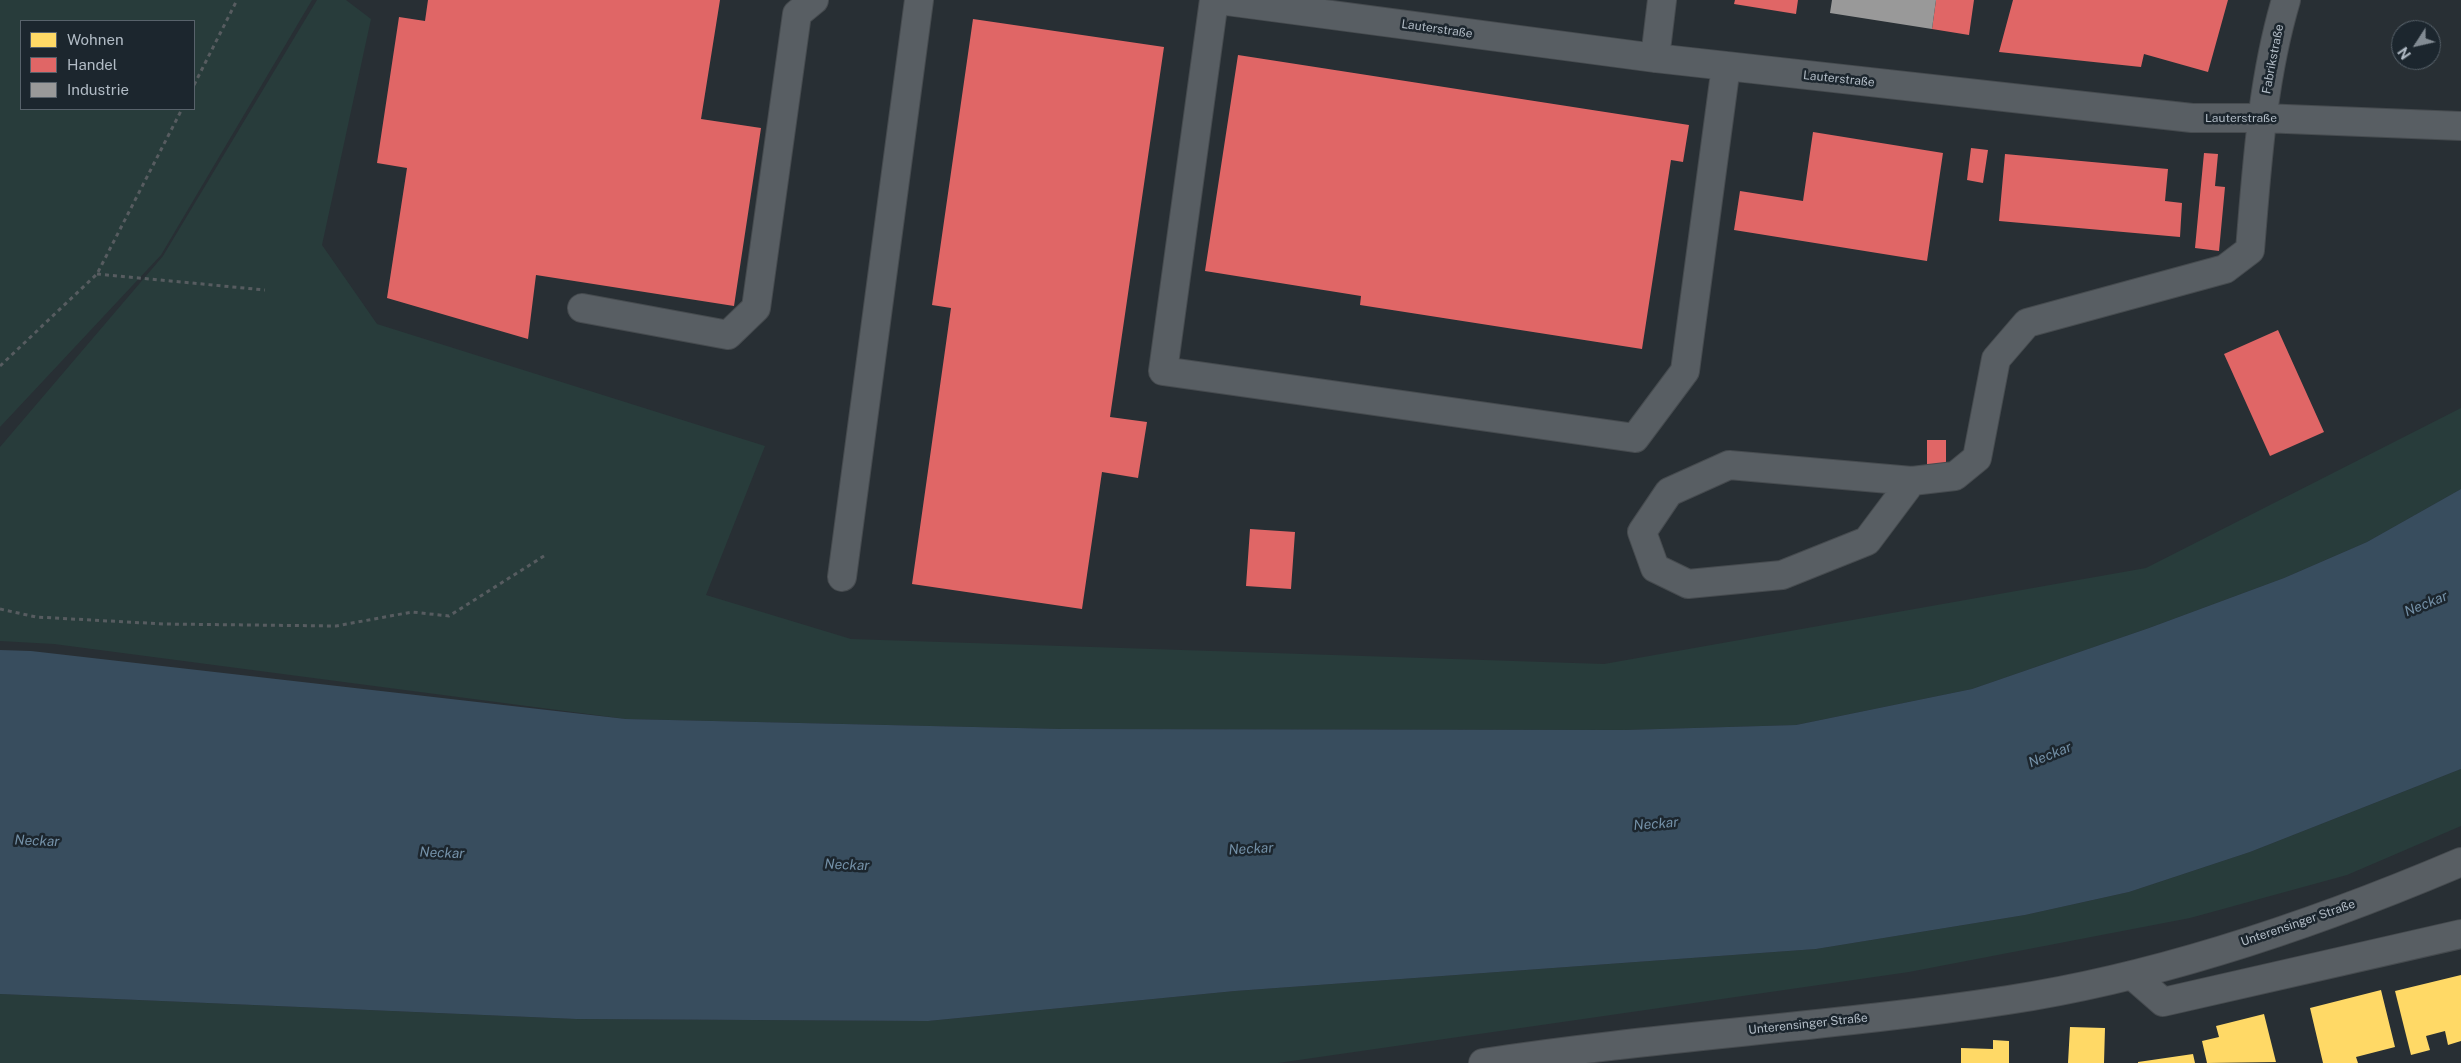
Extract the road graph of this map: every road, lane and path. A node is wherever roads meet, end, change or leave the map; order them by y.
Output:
1 (238, 0) edge
2 (814, 0) edge
3 (919, 0) edge
4 (1214, 0) edge
5 (1219, 0) edge
6 (1662, 0) edge
7 (2286, 0) edge
8 (1655, 58) junction
9 (1726, 66) junction
10 (195, 83) edge
11 (181, 110) edge
12 (2262, 118) junction
13 (2461, 126) edge
14 (97, 274) junction
15 (264, 290) dead end
16 (582, 308) dead end
17 (0, 366) edge
18 (1912, 481) junction
19 (544, 556) dead end
20 (842, 577) dead end
21 (0, 609) edge
22 (2461, 862) edge
23 (2461, 934) edge
24 (2132, 975) junction
25 (1483, 1063) edge

1 - 10 path
2 - 16 street
3 - 20 street
4 - 9 street
5 - 8 street, Lauterstraße
6 - 8 street
7 - 12 street, Fabrikstraße
8 - 9 street, Lauterstraße
9 - 12 street, Lauterstraße
11 - 14 path
12 - 13 street, Lauterstraße
12 - 18 street, Fabrikstraße
14 - 15 path
14 - 17 path
18 - 18 street, Fabrikstraße
19 - 21 path
22 - 24 street, Unterensinger Straße
23 - 24 street
24 - 25 street, Unterensinger Straße

